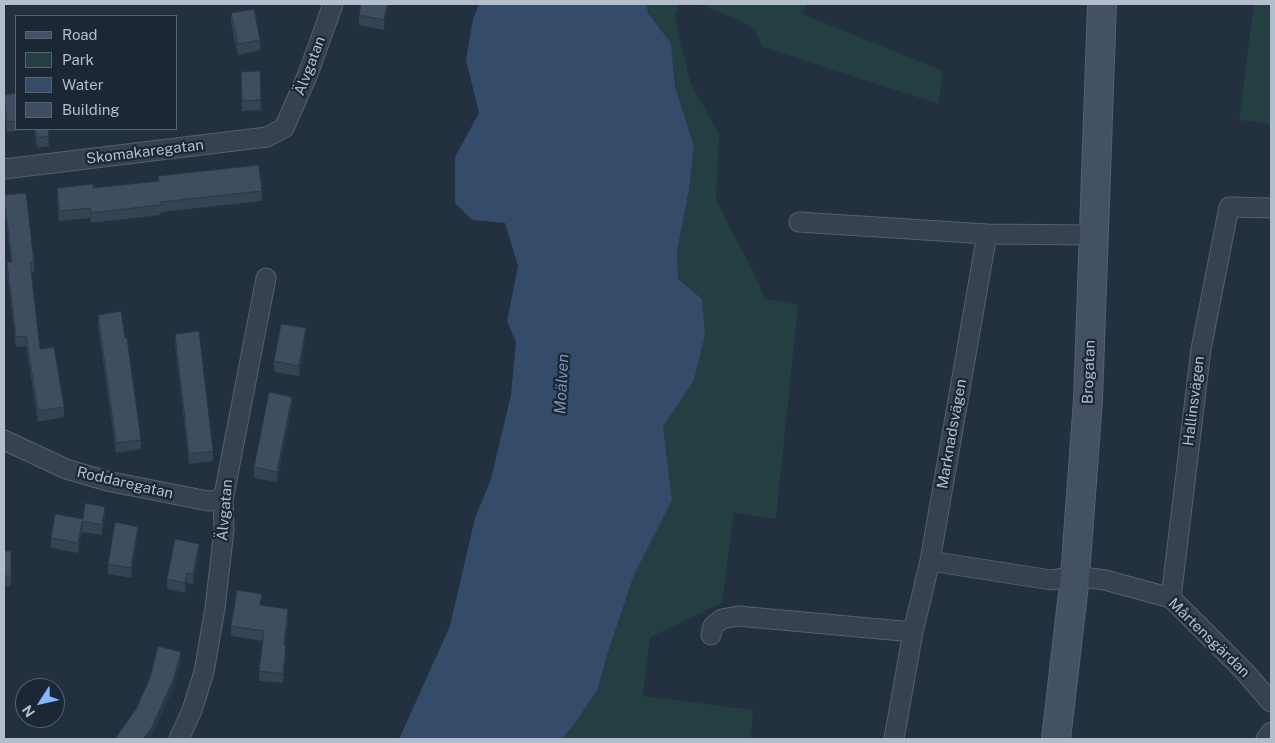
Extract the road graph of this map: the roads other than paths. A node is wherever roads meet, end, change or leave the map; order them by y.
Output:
1 (333, 4) edge
2 (1102, 4) edge
3 (284, 128) joint
4 (4, 169) edge
5 (1271, 208) edge
6 (799, 222) dead end
7 (987, 234) junction
8 (1093, 234) junction
9 (266, 278) dead end
10 (4, 440) edge
11 (224, 500) junction
12 (930, 561) junction
13 (1075, 576) junction
14 (1170, 598) junction
15 (913, 632) junction
16 (711, 635) dead end
17 (1271, 702) edge
18 (1271, 732) edge
19 (179, 739) edge
20 (894, 739) edge
21 (1056, 739) edge
22 (1266, 739) edge

1 - 3 street, Älvgatan
2 - 8 main road, Brogatan
3 - 4 street, Skomakaregatan
5 - 14 street, Hallinsvägen
6 - 7 street
7 - 8 street
7 - 12 street, Marknadsvägen
8 - 13 main road, Brogatan
9 - 11 street, Älvgatan
10 - 11 street, Roddaregatan
11 - 19 street, Älvgatan
12 - 13 street, Mårtensgärdan
12 - 15 street, Marknadsvägen
13 - 14 street, Mårtensgärdan
13 - 21 main road, Brogatan
14 - 17 street, Mårtensgärdan
15 - 16 street
15 - 20 street, Marknadsvägen
18 - 22 street

